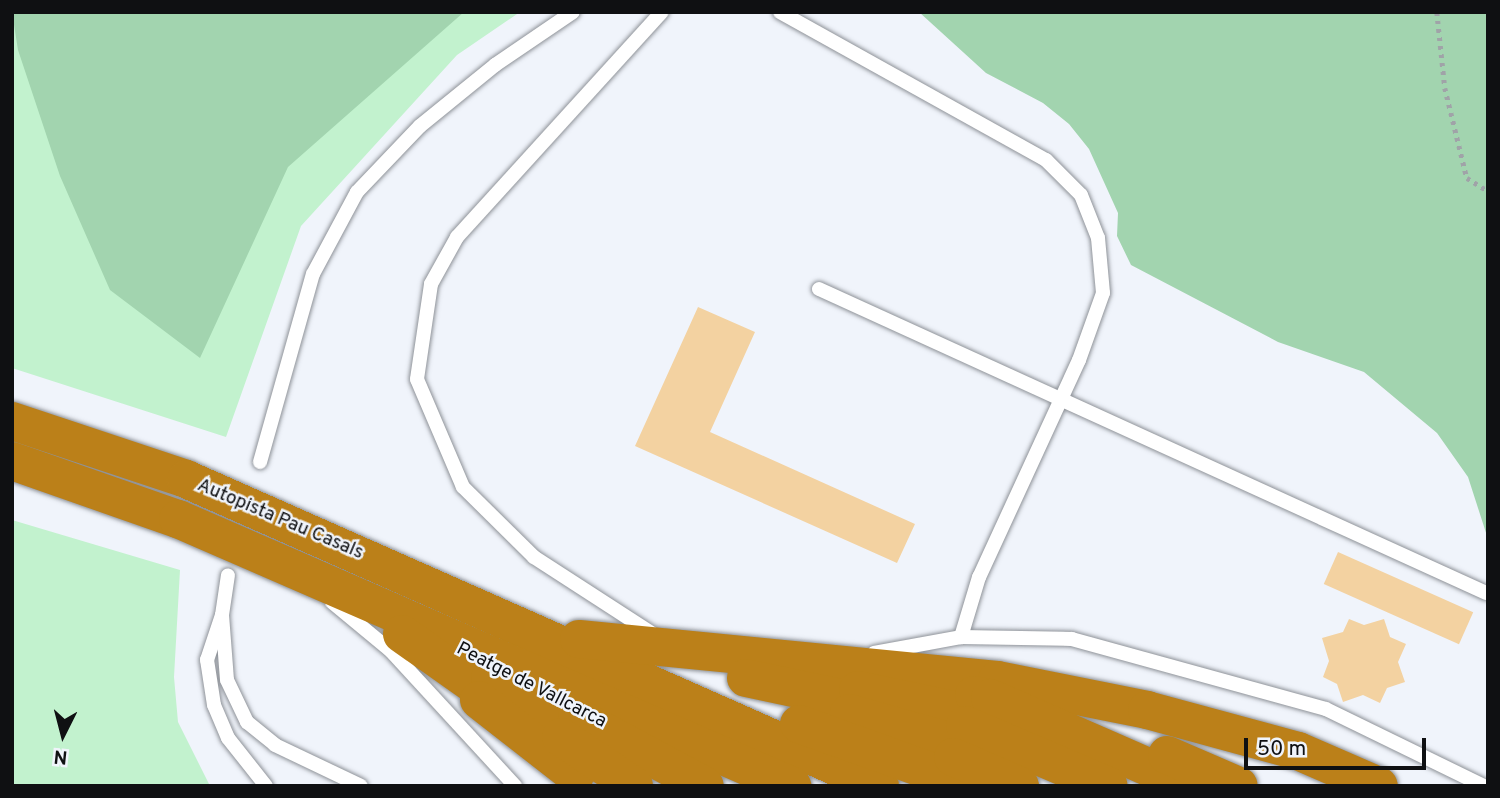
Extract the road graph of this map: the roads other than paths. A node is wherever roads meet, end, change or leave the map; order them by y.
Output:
1 (573, 12) edge
2 (662, 12) edge
3 (780, 12) edge
4 (819, 289) dead end
5 (1062, 396) junction
6 (12, 421) edge
7 (12, 461) edge
8 (260, 462) dead end
9 (290, 567) junction
10 (228, 575) dead end
11 (334, 587) junction
12 (1486, 593) edge
13 (222, 615) junction
14 (542, 635) junction
15 (961, 637) junction
16 (696, 653) junction
17 (818, 664) junction
18 (997, 680) junction
19 (266, 786) edge
20 (360, 786) edge
21 (515, 786) edge
22 (552, 786) edge
23 (589, 786) edge
24 (604, 786) edge
25 (618, 786) edge
26 (634, 786) edge
27 (656, 786) edge
28 (677, 786) edge
29 (705, 786) edge
30 (727, 786) edge
31 (754, 786) edge
32 (792, 786) edge
33 (839, 786) edge
34 (880, 786) edge
35 (917, 786) edge
36 (972, 786) edge
37 (1020, 786) edge
38 (1065, 786) edge
39 (1109, 786) edge
40 (1152, 786) edge
41 (1191, 786) edge
42 (1239, 786) edge
43 (1379, 786) edge
44 (1484, 786) edge

1 - 8 lane
2 - 16 lane
3 - 5 lane
4 - 5 lane
5 - 12 lane
5 - 15 lane
6 - 14 highway, Autopista Pau Casals
7 - 9 highway, Autopista Pau Casals
9 - 11 highway, Autopista Pau Casals
9 - 21 lane
10 - 13 lane
11 - 22 highway
11 - 23 highway
11 - 24 highway
11 - 25 highway
11 - 26 highway
11 - 27 highway
11 - 28 highway
11 - 29 highway
11 - 30 highway, Peatge de Vallcarca
11 - 31 highway
11 - 32 highway
13 - 19 lane
13 - 20 lane
14 - 16 highway
14 - 33 highway
14 - 34 highway
14 - 35 highway
14 - 36 highway
14 - 37 highway
14 - 38 highway
14 - 39 highway
14 - 40 highway
14 - 41 highway
15 - 17 lane
15 - 44 lane
16 - 17 highway
17 - 18 highway
18 - 42 highway
18 - 43 highway

